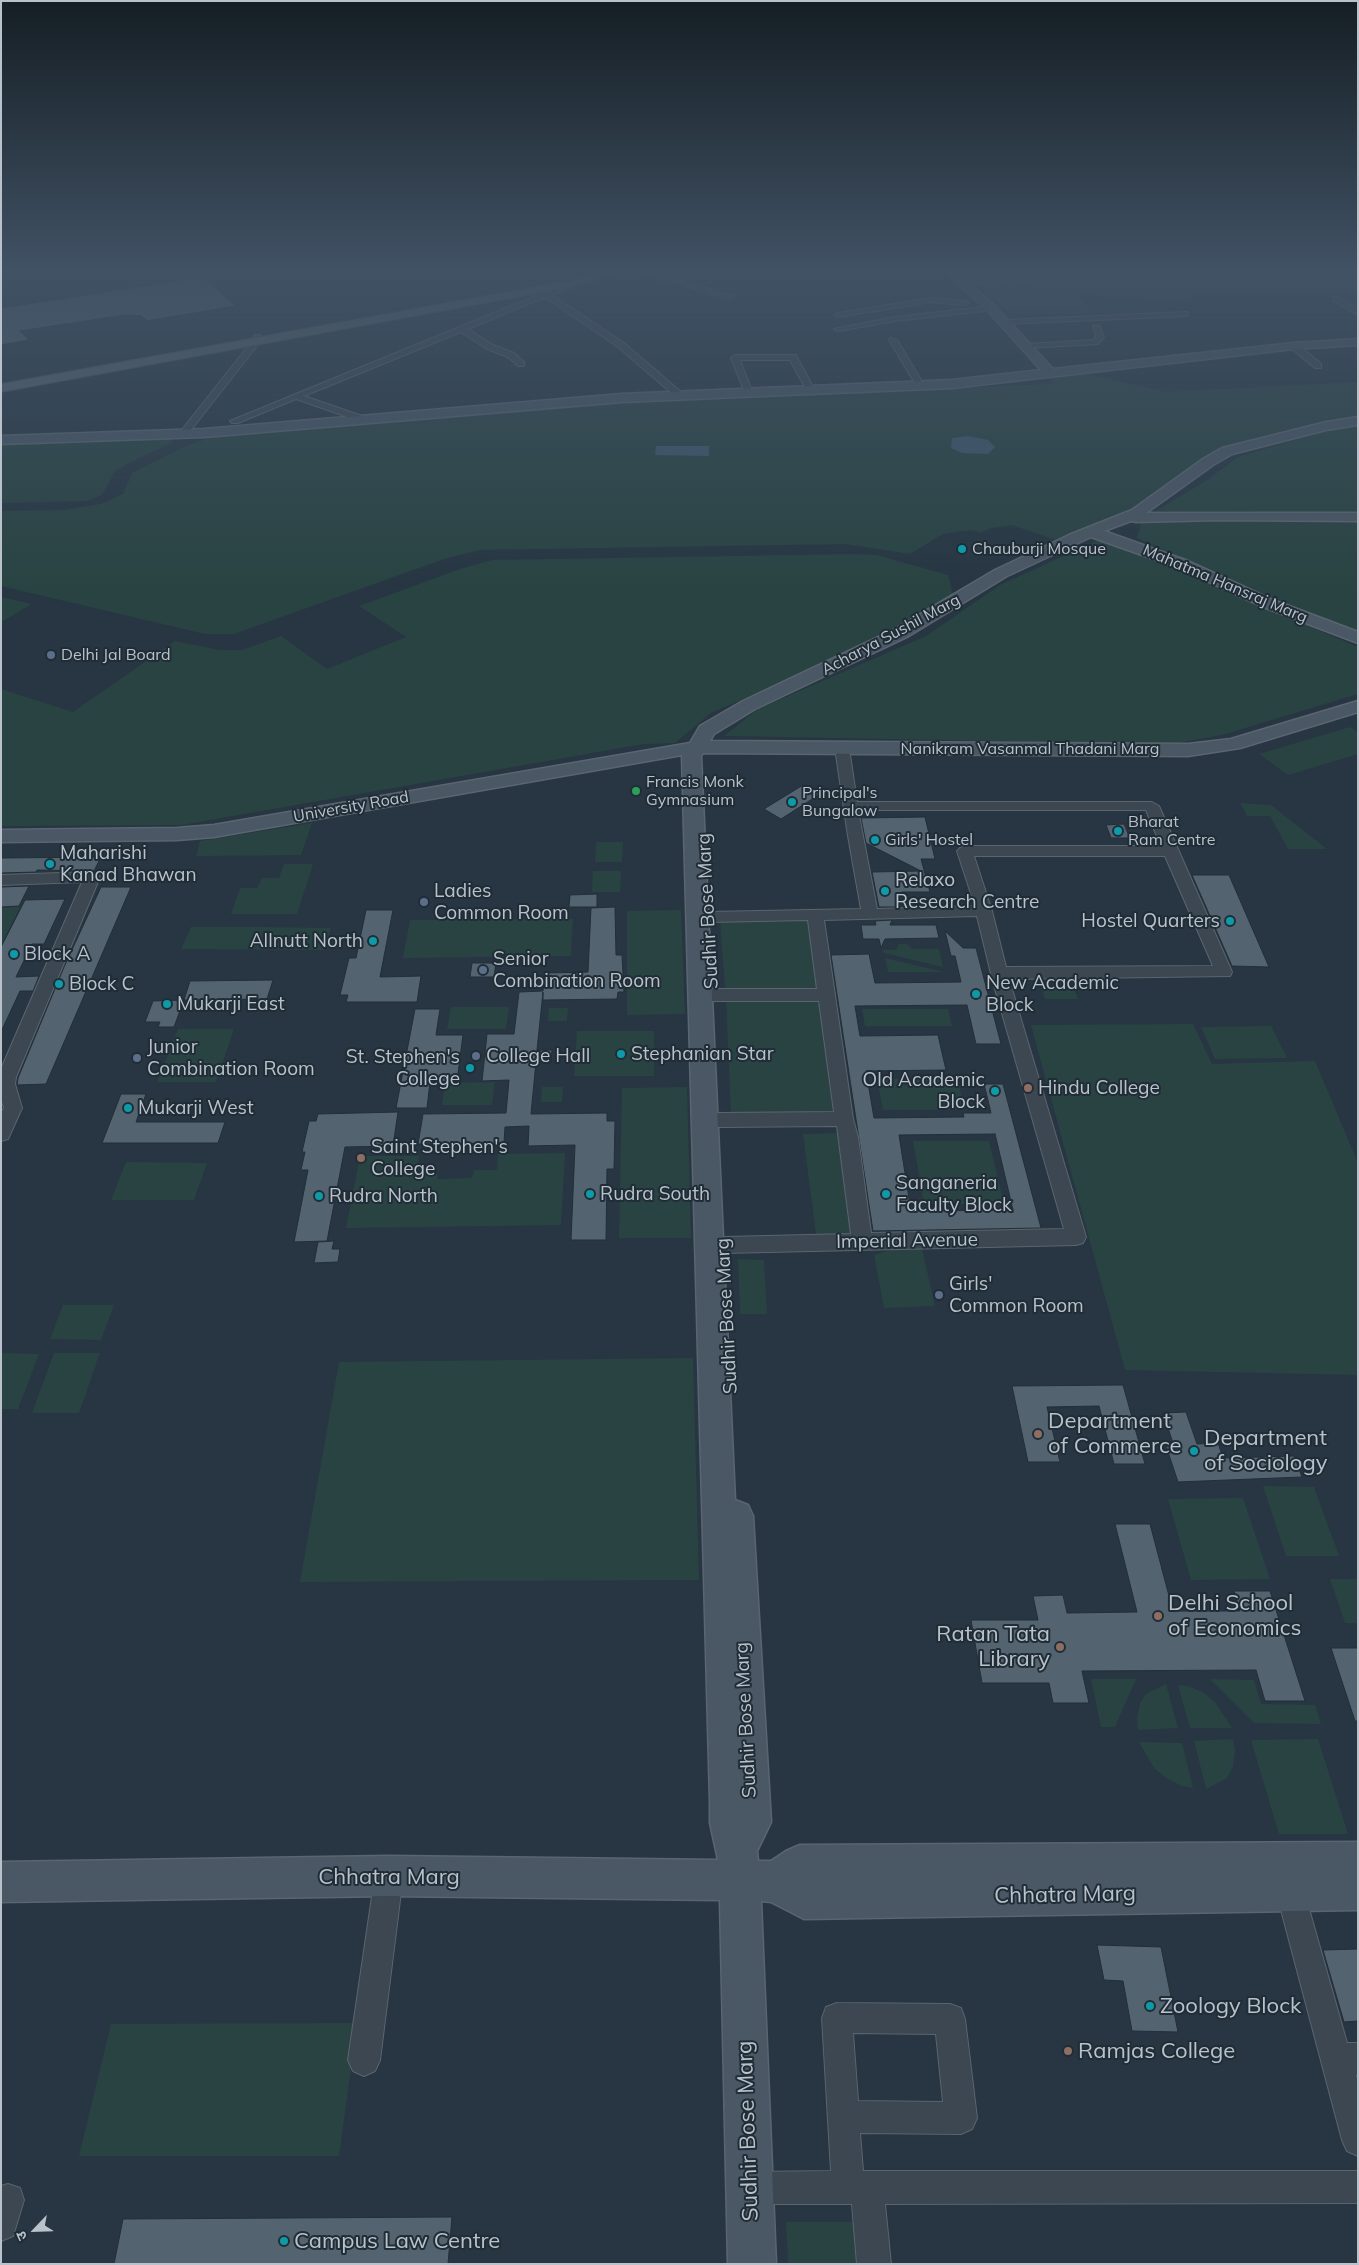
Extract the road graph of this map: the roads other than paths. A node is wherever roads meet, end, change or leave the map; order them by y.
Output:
1 (36, 378) edge
2 (54, 378) edge
3 (226, 378) edge
4 (341, 378) edge
5 (659, 378) edge
6 (743, 378) edge
7 (804, 378) edge
8 (916, 378) edge
9 (1007, 378) edge
10 (1, 384) edge
11 (920, 385) junction
12 (1, 388) edge
13 (810, 389) junction
14 (748, 391) junction
15 (678, 394) junction
16 (295, 396) junction
17 (365, 420) junction
18 (235, 421) dead end
19 (1358, 421) edge
20 (184, 433) junction
21 (1, 440) edge
22 (1136, 515) junction
23 (1358, 517) edge
24 (1092, 532) junction
25 (1125, 543) junction
26 (1358, 638) edge
27 (1358, 706) edge
28 (697, 747) junction
29 (842, 748) junction
30 (850, 806) junction
31 (1, 836) edge
32 (1170, 851) junction
33 (1, 880) edge
34 (984, 911) junction
35 (870, 914) junction
36 (815, 915) junction
37 (709, 917) junction
38 (999, 973) junction
39 (712, 995) junction
40 (826, 995) junction
41 (844, 1119) junction
42 (719, 1120) junction
43 (1, 1134) edge
44 (862, 1243) junction
45 (731, 1245) junction
46 (1358, 1862) edge
47 (751, 1870) junction
48 (389, 1876) junction
49 (1, 1882) edge
50 (1358, 1890) edge
51 (1290, 1891) junction
52 (1347, 2059) edge
53 (364, 2060) dead end
54 (843, 2117) junction
55 (1358, 2140) edge
56 (1358, 2186) edge
57 (750, 2188) junction
58 (858, 2188) junction
59 (752, 2264) edge
60 (874, 2264) edge

1 - 10 main road
2 - 12 main road
3 - 20 street
4 - 16 street
5 - 15 street
6 - 14 street
7 - 13 street
8 - 11 street
9 - 11 street
11 - 13 street
13 - 14 street
14 - 15 street
15 - 17 street
16 - 17 street
16 - 18 street
17 - 20 street
19 - 22 street
20 - 21 street
22 - 23 street
22 - 24 street, Acharya Sushil Marg
22 - 25 street
24 - 25 street, Mahatma Hansraj Marg
24 - 28 street, Acharya Sushil Marg
25 - 26 street, Mahatma Hansraj Marg
27 - 29 street, Nanikram Vasanmal Thadani Marg
28 - 29 street, Nanikram Vasanmal Thadani Marg
28 - 31 street, University Road
28 - 37 street, Sudhir Bose Marg
28 - 47 street, Sudhir Bose Marg
29 - 30 street
30 - 32 street
30 - 35 street
32 - 34 street
32 - 38 street
33 - 43 street
34 - 35 street
34 - 38 street
35 - 36 street
36 - 37 street
36 - 40 street
37 - 39 street, Sudhir Bose Marg
38 - 44 street, Imperial Avenue
39 - 40 street
39 - 42 street, Sudhir Bose Marg
40 - 41 street
41 - 42 street
41 - 44 street
42 - 45 street, Sudhir Bose Marg
44 - 45 street, Imperial Avenue
45 - 47 street, Sudhir Bose Marg
46 - 47 street, Chhatra Marg
47 - 48 street, Chhatra Marg
47 - 51 street, Chhatra Marg
47 - 57 street, Sudhir Bose Marg
48 - 49 street, Chhatra Marg
48 - 53 street
50 - 51 street, Chhatra Marg
51 - 52 street
52 - 55 street
54 - 54 street
54 - 58 street
56 - 58 street
57 - 58 street
57 - 59 street, Sudhir Bose Marg
58 - 60 street

